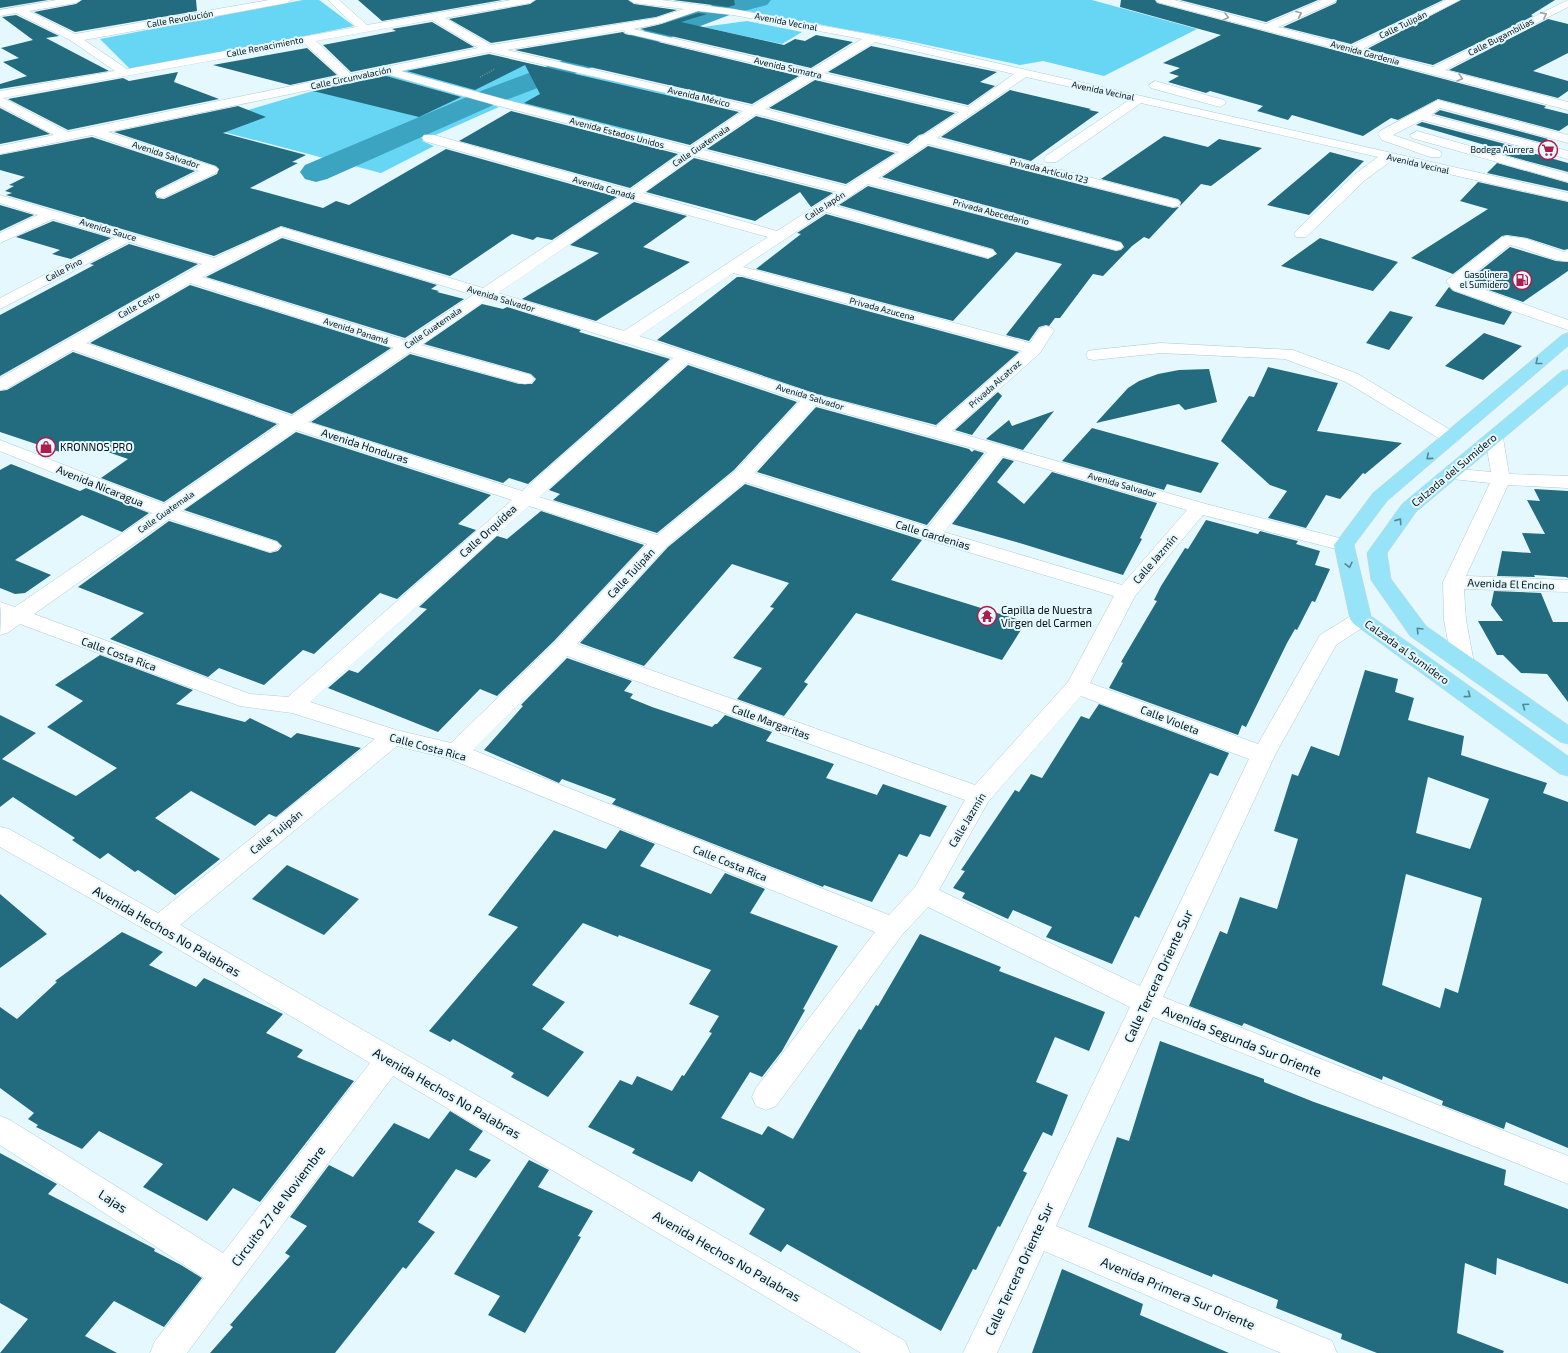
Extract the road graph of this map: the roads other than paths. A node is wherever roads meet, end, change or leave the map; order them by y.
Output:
1 (76, 0) edge
2 (286, 0) edge
3 (333, 0) edge
4 (530, 0) edge
5 (623, 0) edge
6 (634, 0) edge
7 (1161, 0) edge
8 (1331, 0) edge
9 (1454, 0) edge
10 (1209, 3) dead end
11 (1568, 3) edge
12 (701, 7) junction
13 (1195, 9) junction
14 (18, 10) junction
15 (0, 12) edge
16 (433, 16) junction
17 (658, 21) junction
18 (1268, 27) junction
19 (364, 29) junction
20 (606, 29) junction
21 (74, 38) junction
22 (873, 38) junction
23 (307, 39) junction
24 (489, 49) junction
25 (1352, 50) junction
26 (387, 70) junction
27 (1434, 71) junction
28 (1023, 73) junction
29 (126, 74) junction
30 (815, 74) junction
31 (349, 78) junction
32 (1155, 85) dead end
33 (0, 95) edge
34 (1139, 99) junction
35 (0, 101) edge
36 (1229, 106) dead end
37 (1568, 106) edge
38 (754, 110) junction
39 (970, 110) junction
40 (1244, 110) dead end
41 (1421, 116) junction
42 (1393, 130) junction
43 (92, 131) junction
44 (66, 136) junction
45 (428, 138) dead end
46 (924, 139) junction
47 (1568, 139) edge
48 (1350, 148) junction
49 (0, 150) edge
50 (908, 150) junction
51 (691, 152) junction
52 (1568, 155) edge
53 (1387, 157) junction
54 (1051, 159) dead end
55 (1568, 178) edge
56 (866, 179) junction
57 (1508, 184) junction
58 (848, 191) junction
59 (1547, 192) junction
60 (163, 194) dead end
61 (630, 196) junction
62 (1568, 197) edge
63 (0, 199) edge
64 (1173, 203) dead end
65 (824, 207) junction
66 (52, 214) junction
67 (281, 231) joint
68 (1301, 234) dead end
69 (128, 236) junction
70 (779, 236) junction
71 (0, 239) edge
72 (1116, 246) dead end
73 (988, 253) dead end
74 (1567, 257) edge
75 (215, 263) junction
76 (731, 268) junction
77 (189, 278) junction
78 (483, 294) junction
79 (0, 304) edge
80 (1568, 325) edge
81 (1046, 331) dead end
82 (626, 337) junction
83 (1568, 338) edge
84 (72, 344) junction
85 (406, 346) junction
86 (1034, 349) junction
87 (1094, 355) dead end
88 (685, 357) junction
89 (525, 379) dead end
90 (1565, 381) edge
91 (0, 385) edge
92 (1502, 392) junction
93 (812, 399) junction
94 (1534, 403) junction
95 (294, 423) junction
96 (940, 433) junction
97 (1451, 438) junction
98 (1494, 438) junction
99 (0, 445) edge
100 (998, 449) junction
101 (1450, 474) junction
102 (742, 475) junction
103 (1501, 479) junction
104 (1568, 482) edge
105 (524, 499) junction
106 (1199, 508) junction
107 (166, 512) junction
108 (932, 535) junction
109 (660, 542) junction
110 (1344, 545) junction
111 (270, 546) dead end
112 (1453, 582) junction
113 (1568, 586) edge
114 (1126, 593) junction
115 (6, 618) edge
116 (1361, 619) junction
117 (563, 647) junction
118 (1463, 663) junction
119 (1077, 686) junction
120 (293, 705) junction
121 (1559, 723) edge
122 (1568, 736) edge
123 (393, 737) junction
124 (456, 752) junction
125 (1262, 755) junction
126 (1568, 768) edge
127 (979, 796) junction
128 (0, 836) edge
129 (924, 894) junction
130 (160, 926) junction
131 (893, 928) junction
132 (1146, 1002) junction
133 (389, 1060) junction
134 (766, 1097) dead end
135 (0, 1129) edge
136 (1568, 1170) edge
137 (1036, 1233) junction
138 (227, 1274) junction
139 (167, 1353) edge
140 (893, 1353) edge
141 (980, 1353) edge
142 (1320, 1353) edge

1 - 14 street
2 - 21 street, Calle Revolución
3 - 19 street
4 - 16 street, Calle Renacimiento
5 - 17 street
6 - 12 street, Avenida Vecinal
7 - 13 street, Avenida Gardenia
18 -> 8 street
9 - 25 street, Calle Tulipán
10 - 13 street
27 -> 11 street, Calle Bugambilias
12 - 17 street, Calle Circunvalación
12 - 22 street, Avenida Vecinal
13 -> 18 street, Avenida Gardenia
14 - 15 street
14 - 21 street
16 - 19 street, Calle Renacimiento
16 - 24 street
17 - 20 street, Calle Circunvalación
18 - 25 street, Avenida Gardenia
19 - 23 street, Calle Renacimiento
20 - 24 street, Calle Circunvalación
20 - 30 street, Avenida Sumatra
21 - 29 street
22 - 28 street, Avenida Vecinal
22 - 30 street, Calle Guatemala
23 - 29 street, Calle Renacimiento
23 - 31 street
24 - 26 street, Calle Circunvalación
24 - 38 street, Avenida México
25 - 27 street, Avenida Gardenia
26 - 31 street, Calle Circunvalación
26 - 51 street, Avenida Estados Unidos
27 -> 37 street, Avenida Gardenia
28 - 34 street, Avenida Vecinal
28 - 39 street, Calle Japón
29 - 33 street, Calle Renacimiento
30 - 38 street, Calle Guatemala
30 - 39 street, Avenida Sumatra
31 - 43 street, Calle Circunvalación
32 - 36 street
34 - 48 street, Avenida Vecinal
34 - 54 street
35 - 44 street
38 - 50 street, Avenida México
38 - 51 street, Calle Guatemala
39 - 46 street, Calle Japón
40 - 48 street
41 - 42 street
41 - 47 street
41 - 52 street
42 - 55 street
42 - 57 street
42 - 59 street
43 - 44 street, Calle Circunvalación
43 - 60 street, Avenida Salvador
44 - 49 street, Calle Circunvalación
45 - 61 street, Avenida Canadá
46 - 50 street, Calle Japón
46 - 64 street, Privada Artículo 123
48 - 53 street, Avenida Vecinal
50 - 56 street, Calle Japón
51 - 58 street, Avenida Estados Unidos
51 - 61 street, Calle Guatemala
53 - 57 street, Avenida Vecinal
53 - 68 street
56 - 58 street, Calle Japón
56 - 72 street, Privada Abecedario
57 - 59 street, Avenida Vecinal
58 - 65 street, Calle Japón
59 - 62 street, Avenida Vecinal
61 - 70 street, Avenida Canadá
61 - 78 street, Calle Guatemala
63 - 66 street, Avenida Sauce
65 - 70 street, Calle Japón
65 - 73 street
66 - 69 street, Avenida Sauce
66 - 71 street
67 - 75 street, Calle Cedro
67 - 78 street, Avenida Salvador
69 - 75 street, Avenida Sauce
69 - 79 street, Calle Pino
70 - 76 street, Calle Japón
74 - 80 street
75 - 77 street, Calle Cedro
76 - 82 street, Calle Japón
76 - 86 street, Privada Azucena
77 - 84 street, Calle Cedro
77 - 85 street, Avenida Panamá
78 - 82 street, Avenida Salvador
78 - 85 street, Calle Guatemala
81 - 86 street, Privada Alcatraz
82 - 88 street, Avenida Salvador
83 -> 92 main road
84 - 91 street, Calle Cedro
84 - 95 street, Avenida Honduras
85 - 89 street, Avenida Panamá
85 - 95 street, Calle Guatemala
86 - 96 street, Privada Alcatraz
87 - 97 street
88 - 93 street, Avenida Salvador
88 - 105 street, Calle Orquídea
90 - 94 main road, Calzada del Sumidero
92 - 94 main road
92 - 97 main road
93 - 96 street, Avenida Salvador
93 - 102 street, Calle Tulipán
94 - 98 main road, Calzada del Sumidero
95 - 105 street, Avenida Honduras
95 - 107 street, Calle Guatemala
96 - 100 street, Avenida Salvador
97 -> 110 main road
98 - 101 main road, Calzada del Sumidero
98 - 103 street
99 - 107 street, Avenida Nicaragua
100 - 106 street, Avenida Salvador
100 - 108 street
101 - 103 street
118 -> 101 main road, Calzada del Sumidero
102 - 108 street, Calle Gardenias
102 - 109 street, Calle Tulipán
103 - 104 street
103 - 112 street
105 - 109 street, Avenida Honduras
105 - 120 street, Calle Orquídea
106 - 110 street, Avenida Salvador
106 - 114 street, Calle Jazmín
107 - 111 street, Avenida Nicaragua
107 - 115 street, Calle Guatemala
108 - 114 street, Calle Gardenias
109 - 117 street, Calle Tulipán
110 -> 116 main road, Calzada al Sumidero
112 - 113 street, Avenida El Encino
112 - 118 street
114 - 119 street, Calle Jazmín
115 - 120 street, Calle Costa Rica
116 - 125 street, Calle Tercera Oriente Sur
116 -> 126 main road, Calzada al Sumidero
117 - 124 street, Calle Tulipán
117 - 127 street, Calle Margaritas
121 -> 118 main road, Calzada del Sumidero
119 - 125 street, Calle Violeta
119 - 127 street, Calle Jazmín
120 - 123 street, Calle Costa Rica
121 - 122 main road, Calzada del Sumidero
123 - 124 street, Calle Costa Rica
123 - 130 street, Calle Tulipán
124 - 131 street, Calle Costa Rica
125 - 132 street, Calle Tercera Oriente Sur
127 - 129 street, Calle Jazmín
128 - 130 street, Avenida Hechos No Palabras
129 - 131 street, Calle Jazmín
129 - 132 street, Avenida Segunda Sur Oriente
130 - 133 street, Avenida Hechos No Palabras
131 - 134 street, Calle Jazmín
132 - 136 street, Avenida Segunda Sur Oriente
132 - 137 street, Calle Tercera Oriente Sur
133 - 138 street, Circuito 27 de Noviembre
133 - 140 street, Avenida Hechos No Palabras
135 - 138 street, Lajas
137 - 141 street, Calle Tercera Oriente Sur
137 - 142 street, Avenida Primera Sur Oriente
138 - 139 street, Circuito 27 de Noviembre

